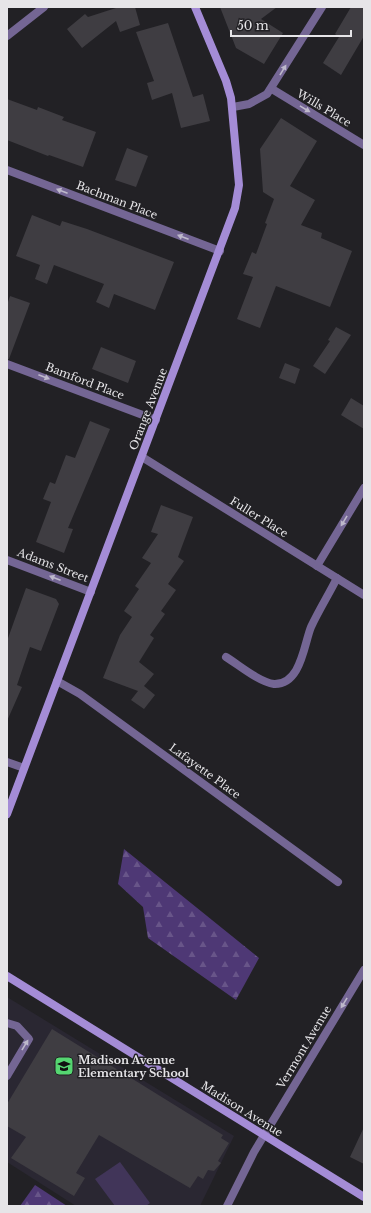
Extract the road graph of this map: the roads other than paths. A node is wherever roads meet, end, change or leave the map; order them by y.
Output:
1 (44, 7) edge
2 (195, 7) edge
3 (322, 7) edge
4 (7, 36) edge
5 (272, 89) junction
6 (233, 107) junction
7 (364, 145) edge
8 (7, 170) edge
9 (220, 252) junction
10 (7, 364) edge
11 (156, 420) junction
12 (142, 457) junction
13 (364, 488) edge
14 (7, 560) edge
15 (317, 566) junction
16 (337, 578) junction
17 (91, 592) junction
18 (364, 595) edge
19 (226, 657) dead end
20 (57, 681) junction
21 (7, 762) edge
22 (24, 768) junction
23 (7, 814) edge
24 (338, 882) dead end
25 (364, 970) edge
26 (7, 976) edge
27 (7, 1023) edge
28 (7, 1076) edge
29 (263, 1135) junction
30 (364, 1197) edge
31 (227, 1206) edge

1 - 4 street
2 - 6 street, Orange Avenue
5 -> 3 street
5 - 6 street
5 -> 7 street, Wills Place
6 - 9 street, Orange Avenue
9 -> 8 street, Bachman Place
9 - 11 street, Orange Avenue
10 -> 11 street, Bamford Place
11 - 12 street, Orange Avenue
12 - 15 street, Fuller Place
12 - 17 street, Orange Avenue
13 -> 15 street
17 -> 14 street, Adams Street
15 - 16 street, Fuller Place
16 - 18 street, Fuller Place
16 - 19 street
17 - 20 street, Orange Avenue
20 - 22 street, Orange Avenue
20 - 24 street, Lafayette Place
21 - 22 street
22 - 23 street, Orange Avenue
25 -> 29 street, Vermont Avenue
26 - 29 street, Madison Avenue
28 -> 27 street
29 - 30 street, Madison Avenue
29 - 31 street, Vermont Avenue

